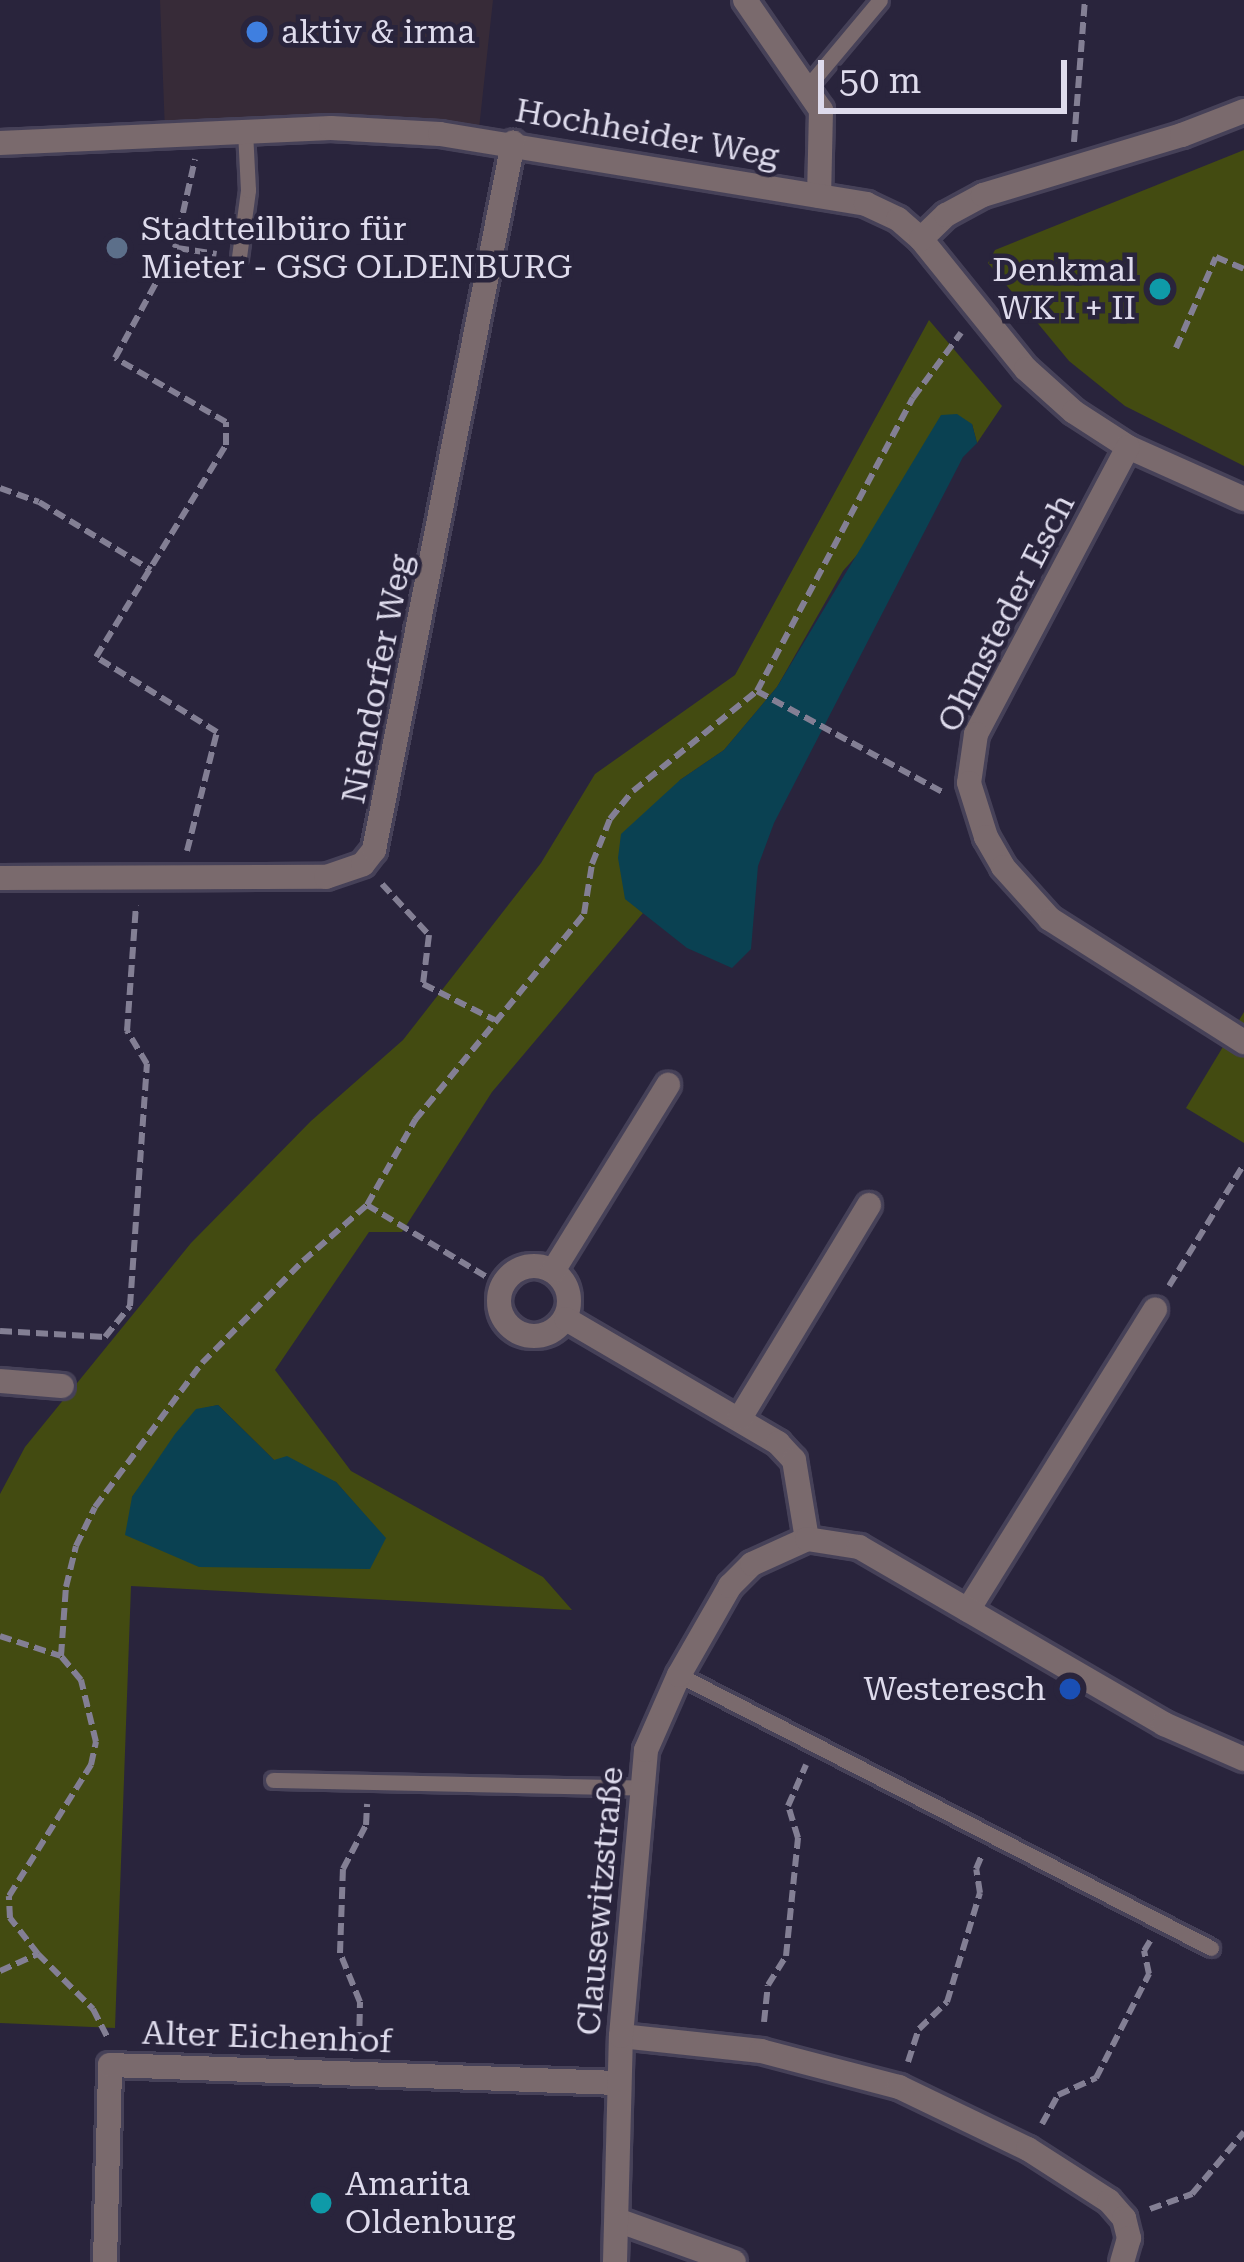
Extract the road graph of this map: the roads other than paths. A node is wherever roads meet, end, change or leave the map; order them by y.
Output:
1 (745, 0) edge
2 (880, 0) edge
3 (808, 86) junction
4 (1244, 111) edge
5 (245, 130) junction
6 (0, 143) edge
7 (513, 143) junction
8 (819, 196) junction
9 (921, 239) junction
10 (238, 257) road end
11 (1128, 447) junction
12 (1244, 499) edge
13 (0, 878) edge
14 (1244, 1042) edge
15 (668, 1084) dead end
16 (869, 1205) dead end
17 (553, 1271) junction
18 (1155, 1310) road end
19 (566, 1319) junction
20 (0, 1381) edge
21 (62, 1386) dead end
22 (740, 1418) junction
23 (807, 1539) junction
24 (968, 1610) junction
25 (679, 1675) junction
26 (1244, 1760) edge
27 (273, 1780) dead end
28 (640, 1788) junction
29 (1211, 1948) dead end
30 (620, 2036) junction
31 (619, 2083) junction
32 (616, 2220) junction
33 (105, 2262) edge
34 (615, 2262) edge
35 (734, 2262) edge
36 (1122, 2262) edge

1 - 3 street
2 - 3 lane
3 - 8 street
4 - 9 street
5 - 6 street, Hochheider Weg
5 - 7 street, Hochheider Weg
5 - 10 lane
7 - 8 street, Hochheider Weg
7 - 13 street, Niendorfer Weg
8 - 9 street, Hochheider Weg
9 - 11 street, Hochheider Weg
11 - 12 street, Hochheider Weg
11 - 14 street, Ohmsteder Esch
15 - 17 street
16 - 22 street
17 - 19 street
17 - 19 street
18 - 24 street
19 - 22 street
20 - 21 street
22 - 23 street
23 - 24 street
23 - 25 street, Clausewitzstraße
24 - 26 street
25 - 28 street, Clausewitzstraße
25 - 29 lane
27 - 28 lane
28 - 30 street, Clausewitzstraße
30 - 31 street, Clausewitzstraße
30 - 36 street
31 - 32 street, Clausewitzstraße
31 - 33 street, Alter Eichenhof
32 - 34 street, Clausewitzstraße
32 - 35 street

